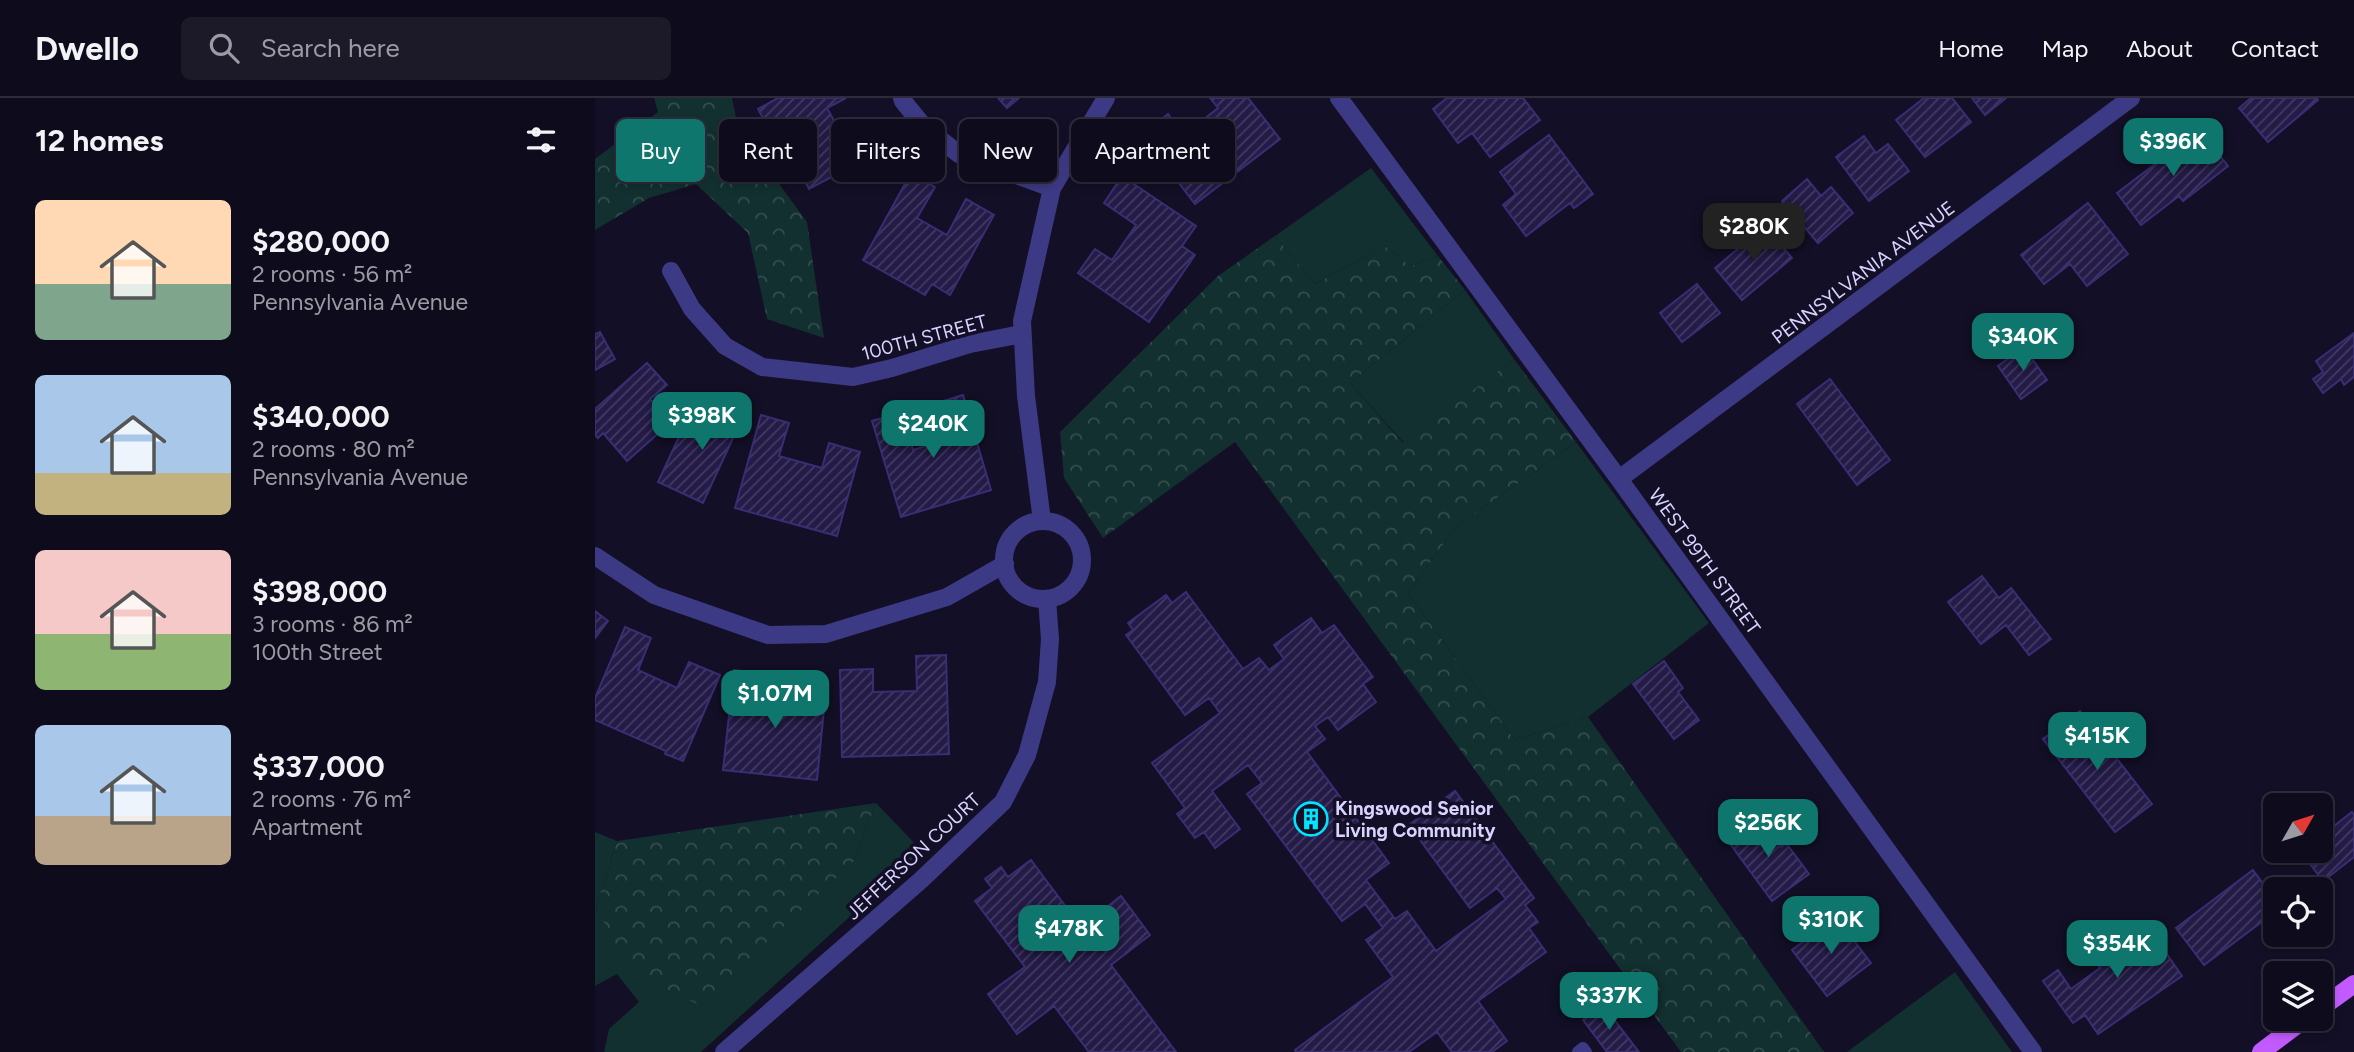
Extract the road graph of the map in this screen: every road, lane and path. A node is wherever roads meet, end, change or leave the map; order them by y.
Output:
1 (902, 98) edge
2 (1106, 98) edge
3 (1339, 98) edge
4 (2131, 98) edge
5 (1052, 188) junction
6 (671, 271) dead end
7 (1023, 334) junction
8 (1619, 479) junction
9 (1042, 521) junction
10 (595, 556) edge
11 (1005, 564) junction
12 (1047, 599) junction
13 (2354, 984) edge
14 (2333, 999) edge
15 (2288, 1031) edge
16 (724, 1052) edge
17 (1579, 1052) edge
18 (1586, 1052) edge
19 (2033, 1052) edge
20 (2260, 1052) edge

1 - 5 street
2 - 5 street
3 - 8 street, WEST 99TH STREET
4 - 8 street, PENNSYLVANIA AVENUE
5 - 7 street
6 - 7 street, 100TH STREET
7 - 9 street
8 - 19 street, WEST 99TH STREET
9 - 11 street
9 - 12 street
10 - 11 street
11 - 12 street
12 - 16 street, JEFFERSON COURT
13 - 14 main road
15 - 20 main road
17 - 18 lane

